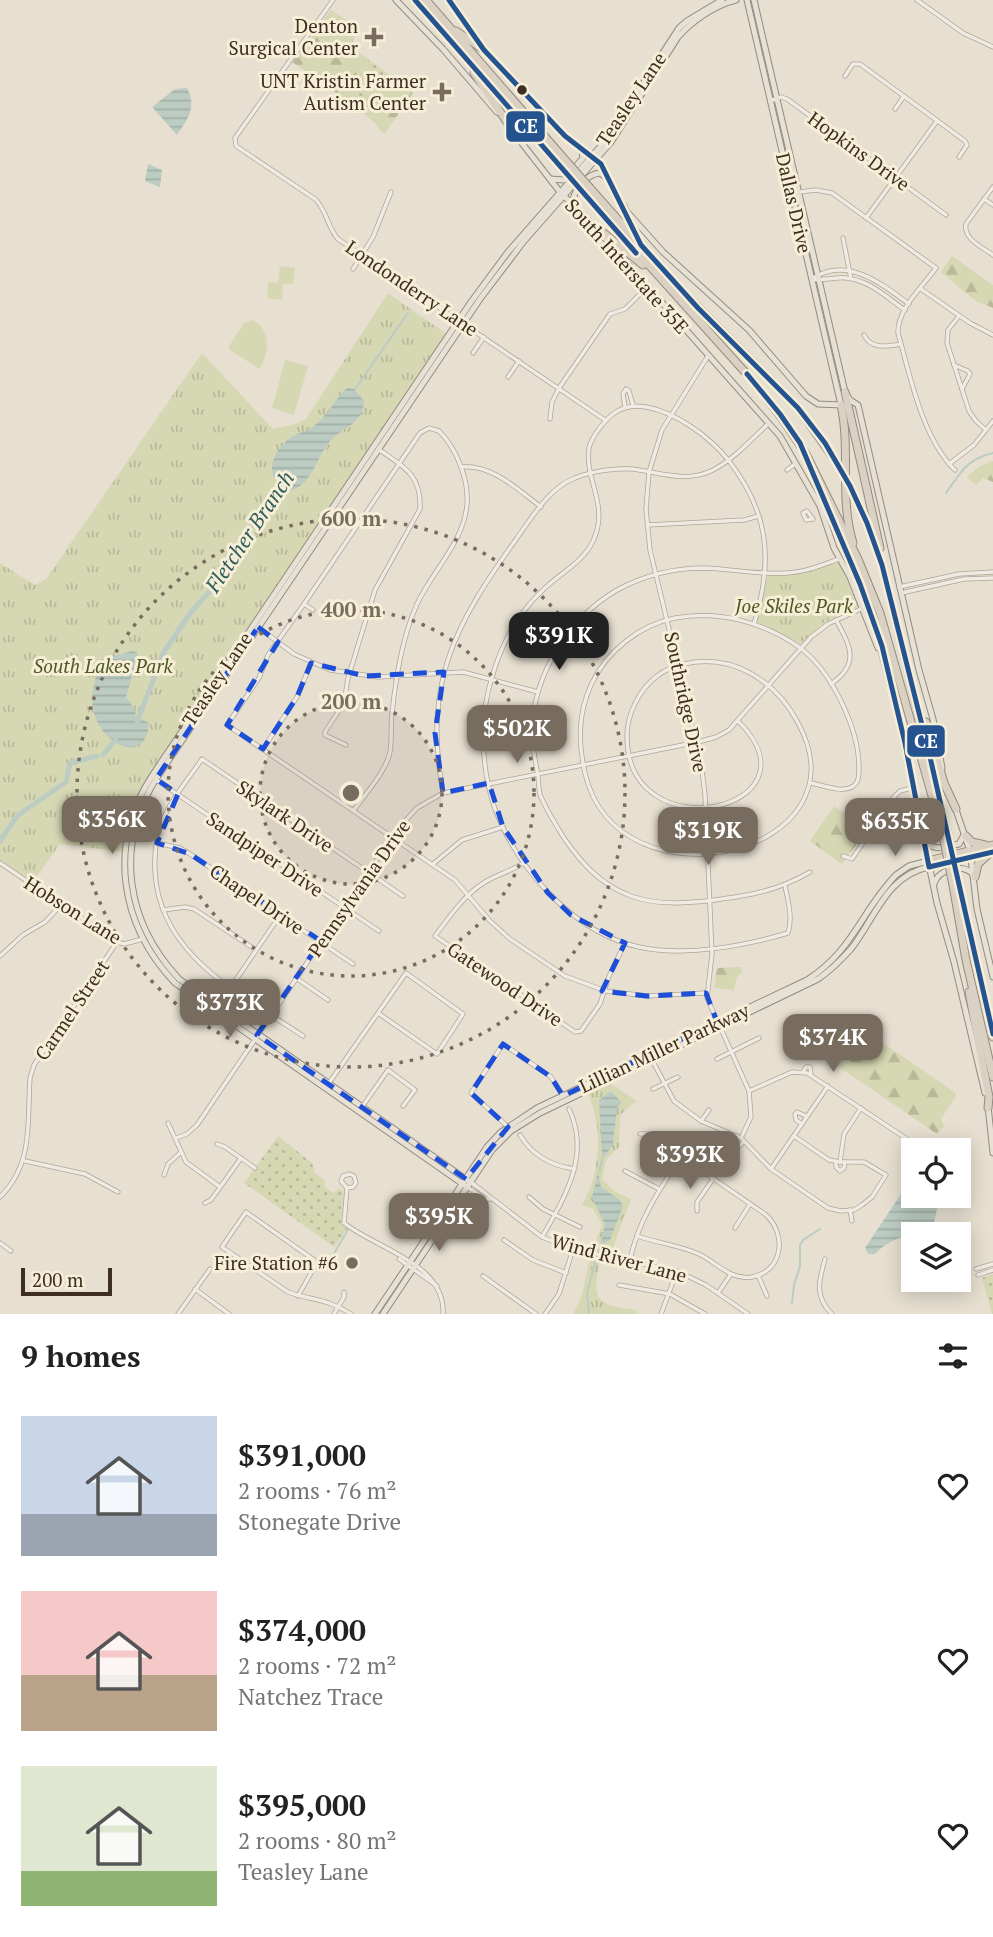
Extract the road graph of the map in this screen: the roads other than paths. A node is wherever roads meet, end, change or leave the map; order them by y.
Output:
1 (333, 0) edge
2 (396, 0) edge
3 (415, 0) edge
4 (426, 0) edge
5 (449, 0) edge
6 (722, 0) edge
7 (736, 0) edge
8 (747, 0) edge
9 (754, 0) edge
10 (917, 0) edge
11 (450, 27) junction
12 (993, 47) edge
13 (484, 50) junction
14 (760, 58) junction
15 (467, 60) junction
16 (845, 76) dead end
17 (772, 78) junction
18 (905, 96) junction
19 (778, 98) junction
20 (770, 101) junction
21 (895, 109) dead end
22 (623, 119) junction
23 (937, 121) junction
24 (515, 134) junction
25 (582, 149) junction
26 (960, 157) dead end
27 (594, 158) junction
28 (564, 164) junction
29 (896, 177) junction
30 (550, 179) junction
31 (608, 180) junction
32 (993, 187) edge
33 (587, 191) junction
34 (391, 192) dead end
35 (799, 192) junction
36 (792, 193) junction
37 (562, 194) junction
38 (984, 199) junction
39 (573, 204) junction
40 (993, 205) edge
41 (623, 206) junction
42 (946, 215) dead end
43 (866, 218) junction
44 (595, 226) junction
45 (843, 238) dead end
46 (641, 245) junction
47 (362, 255) junction
48 (993, 255) edge
49 (353, 269) dead end
50 (652, 271) junction
51 (851, 271) junction
52 (816, 278) junction
53 (850, 279) junction
54 (647, 287) junction
55 (921, 288) junction
56 (909, 304) junction
57 (905, 310) junction
58 (959, 316) junction
59 (461, 322) junction
60 (864, 335) dead end
61 (993, 335) edge
62 (484, 337) junction
63 (901, 344) junction
64 (473, 353) dead end
65 (829, 355) junction
66 (708, 356) junction
67 (519, 360) junction
68 (954, 365) junction
69 (508, 377) dead end
70 (559, 388) junction
71 (844, 388) junction
72 (961, 390) junction
73 (633, 405) junction
74 (841, 405) junction
75 (625, 407) junction
76 (670, 415) junction
77 (550, 419) dead end
78 (605, 420) junction
79 (993, 421) edge
80 (770, 423) junction
81 (986, 430) junction
82 (376, 447) junction
83 (728, 459) junction
84 (797, 462) junction
85 (400, 463) junction
86 (949, 464) junction
87 (461, 467) junction
88 (786, 470) dead end
89 (955, 470) dead end
90 (815, 471) junction
91 (649, 472) junction
92 (592, 473) junction
93 (541, 507) junction
94 (822, 513) junction
95 (759, 516) junction
96 (813, 519) dead end
97 (647, 525) junction
98 (839, 559) junction
99 (858, 559) junction
100 (882, 565) junction
101 (993, 572) edge
102 (766, 573) junction
103 (656, 575) junction
104 (976, 575) junction
105 (993, 578) edge
106 (900, 590) junction
107 (304, 604) junction
108 (863, 608) junction
109 (313, 610) dead end
110 (667, 620) junction
111 (836, 620) junction
112 (754, 624) junction
113 (256, 626) junction
114 (278, 642) junction
115 (801, 648) junction
116 (311, 663) junction
117 (679, 665) junction
118 (444, 672) junction
119 (350, 674) junction
120 (397, 676) junction
121 (491, 679) junction
122 (910, 679) junction
123 (831, 684) junction
124 (891, 685) junction
125 (768, 686) junction
126 (538, 692) junction
127 (738, 721) junction
128 (698, 741) junction
129 (346, 745) dead end
130 (263, 748) junction
131 (628, 755) junction
132 (583, 764) junction
133 (537, 774) junction
134 (154, 778) junction
135 (489, 783) junction
136 (811, 783) junction
137 (914, 787) junction
138 (443, 793) junction
139 (178, 794) junction
140 (705, 808) junction
141 (956, 809) junction
142 (354, 810) junction
143 (503, 827) junction
144 (945, 830) junction
145 (965, 833) junction
146 (391, 837) junction
147 (924, 841) junction
148 (157, 843) junction
149 (993, 845) edge
150 (993, 852) edge
151 (971, 854) junction
152 (708, 855) junction
153 (843, 856) dead end
154 (525, 862) junction
155 (0, 863) edge
156 (433, 864) junction
157 (928, 864) junction
158 (810, 872) dead end
159 (368, 873) junction
160 (975, 877) junction
161 (933, 885) junction
162 (956, 885) junction
163 (785, 886) junction
164 (468, 894) junction
165 (403, 896) dead end
166 (709, 900) junction
167 (61, 905) junction
168 (344, 907) junction
169 (163, 911) junction
170 (281, 914) junction
171 (379, 931) dead end
172 (145, 938) junction
173 (321, 941) junction
174 (117, 942) junction
175 (625, 943) junction
176 (711, 947) junction
177 (256, 950) junction
178 (0, 956) edge
179 (966, 960) junction
180 (353, 964) dead end
181 (993, 977) edge
182 (296, 978) junction
183 (231, 987) junction
184 (606, 991) junction
185 (706, 993) junction
186 (328, 1000) dead end
187 (378, 1013) junction
188 (271, 1014) junction
189 (718, 1025) junction
190 (992, 1033) edge
191 (255, 1037) junction
192 (303, 1037) dead end
193 (759, 1038) dead end
194 (730, 1052) junction
195 (652, 1059) junction
196 (717, 1059) dead end
197 (678, 1077) dead end
198 (993, 1077) edge
199 (664, 1084) junction
200 (327, 1086) junction
201 (828, 1086) junction
202 (653, 1089) dead end
203 (749, 1091) junction
204 (564, 1098) junction
205 (403, 1106) dead end
206 (362, 1107) junction
207 (861, 1108) junction
208 (988, 1108) junction
209 (569, 1109) dead end
210 (709, 1110) dead end
211 (807, 1117) junction
212 (701, 1121) junction
213 (168, 1123) dead end
214 (802, 1124) junction
215 (385, 1126) junction
216 (509, 1129) junction
217 (640, 1134) dead end
218 (520, 1135) dead end
219 (794, 1136) junction
220 (176, 1138) junction
221 (741, 1138) junction
222 (906, 1138) edge
223 (217, 1144) dead end
224 (180, 1153) junction
225 (993, 1153) edge
226 (681, 1157) junction
227 (241, 1158) junction
228 (24, 1161) junction
229 (841, 1162) junction
230 (255, 1168) dead end
231 (771, 1169) junction
232 (575, 1170) junction
233 (625, 1171) dead end
234 (164, 1175) dead end
235 (713, 1179) junction
236 (467, 1183) junction
237 (220, 1187) junction
238 (347, 1188) junction
239 (659, 1189) junction
240 (118, 1192) dead end
241 (0, 1197) edge
242 (529, 1197) dead end
243 (205, 1203) dead end
244 (750, 1204) junction
245 (850, 1210) junction
246 (697, 1211) dead end
247 (554, 1215) junction
248 (852, 1221) dead end
249 (580, 1227) dead end
250 (734, 1228) dead end
251 (637, 1236) junction
252 (542, 1237) junction
253 (504, 1240) dead end
254 (0, 1243) edge
255 (573, 1249) junction
256 (11, 1251) dead end
257 (825, 1259) dead end
258 (630, 1260) junction
259 (993, 1264) edge
260 (411, 1265) junction
261 (210, 1269) dead end
262 (993, 1270) edge
263 (677, 1271) junction
264 (566, 1273) junction
265 (731, 1275) junction
266 (758, 1275) junction
267 (483, 1276) dead end
268 (619, 1285) dead end
269 (195, 1289) junction
270 (344, 1292) dead end
271 (718, 1293) junction
272 (670, 1294) junction
273 (298, 1296) junction
274 (767, 1296) dead end
275 (339, 1306) junction
276 (178, 1314) edge
277 (229, 1314) edge
278 (334, 1314) edge
279 (351, 1314) edge
280 (376, 1314) edge
281 (383, 1314) edge
282 (443, 1314) edge
283 (536, 1314) edge
284 (545, 1314) edge
285 (662, 1314) edge
286 (705, 1314) edge
287 (748, 1314) edge
288 (832, 1314) edge

1 - 47 street, Londonderry Lane
2 - 24 main road, South Interstate 35E
3 - 15 highway
4 - 11 highway
5 - 13 main road, South Interstate 35E
6 - 22 main road, Teasley Lane
7 - 22 main road, Teasley Lane
8 - 14 main road, Dallas Drive
9 - 17 main road, Dallas Drive
10 - 12 street
11 - 13 highway
11 - 28 highway
13 - 25 main road, South Interstate 35E
14 - 17 main road
14 - 20 main road, Dallas Drive
15 - 24 highway
15 - 28 highway
16 - 18 street
17 - 19 main road, Dallas Drive
18 - 21 street
18 - 23 street
19 - 20 street
19 - 29 street, Hopkins Drive
19 - 35 main road, Dallas Drive
20 - 36 main road, Dallas Drive
22 - 27 main road, Teasley Lane
23 - 26 street
23 - 29 street
24 - 30 main road, South Interstate 35E
25 - 27 main road, South Interstate 35E
25 - 30 main road
27 - 31 main road, South Interstate 35E
27 - 37 main road, Teasley Lane
28 - 33 highway, bridge
29 - 42 street, Hopkins Drive
29 - 43 street
30 - 37 main road, South Interstate 35E
31 - 39 main road
31 - 41 main road, South Interstate 35E
32 - 38 street
33 - 46 highway
33 - 50 highway
34 - 47 street
35 - 36 street
35 - 43 street
35 - 52 main road, Dallas Drive
36 - 52 main road, Dallas Drive
37 - 39 main road, South Interstate 35E
37 - 59 main road, Teasley Lane
38 - 40 street
38 - 48 street
39 - 44 main road, South Interstate 35E
41 - 46 highway
41 - 74 main road, South Interstate 35E
43 - 55 street
44 - 50 highway
44 - 54 main road, South Interstate 35E
45 - 51 street
46 - 100 highway, bridge
47 - 49 street
47 - 59 street, Londonderry Lane
50 - 90 highway
51 - 52 street
51 - 53 street
51 - 56 street
52 - 53 street
52 - 65 main road, Dallas Drive
52 - 71 main road, Dallas Drive
53 - 57 street
54 - 66 main road, South Interstate 35E
54 - 70 street
55 - 56 street
55 - 58 street
56 - 57 street
57 - 63 street
58 - 61 street
58 - 68 street
59 - 62 street, Londonderry Lane
59 - 82 main road, Teasley Lane
60 - 63 street
62 - 64 street
62 - 67 street, Londonderry Lane
63 - 86 street
65 - 71 main road
65 - 74 main road, Dallas Drive
66 - 76 street, Southridge Drive
66 - 80 main road, South Interstate 35E
67 - 69 street
67 - 70 street, Londonderry Lane
68 - 72 street
68 - 72 street
70 - 77 street
70 - 78 street, Londonderry Lane
71 - 100 highway
71 - 106 main road
72 - 81 street
73 - 75 street
73 - 75 street
73 - 76 street
74 - 99 highway
75 - 78 street
76 - 83 street
76 - 91 street, Southridge Drive
78 - 92 street
79 - 81 street
80 - 83 street
80 - 84 main road, South Interstate 35E
81 - 86 street
82 - 85 street
82 - 113 main road, Teasley Lane
83 - 91 street
83 - 95 street
84 - 88 street
84 - 94 main road, South Interstate 35E
85 - 87 street
85 - 107 street
85 - 119 street
86 - 89 street
87 - 93 street
87 - 120 street
90 - 99 highway
90 - 124 highway
91 - 92 street
91 - 97 street, Southridge Drive
92 - 93 street
92 - 121 street
93 - 118 street
94 - 96 street
94 - 98 main road, South Interstate 35E
95 - 97 street
95 - 102 street
97 - 103 street, Southridge Drive
98 - 102 street
98 - 108 main road, South Interstate 35E
99 - 144 highway
100 - 122 highway
101 - 104 street
102 - 103 street
102 - 112 street
103 - 110 street, Southridge Drive
103 - 126 street
104 - 105 street
104 - 106 street
106 - 141 main road
107 - 109 street
107 - 114 street
108 - 111 street, Pennsylvania Drive
108 - 124 main road, South Interstate 35E
110 - 112 street
110 - 117 street, Southridge Drive
110 - 132 street
111 - 115 street, Pennsylvania Drive
111 - 123 street
112 - 115 street
113 - 114 street
113 - 134 main road, Teasley Lane
114 - 116 street
114 - 130 street
115 - 123 street
115 - 125 street, Pennsylvania Drive
116 - 119 street
116 - 130 street
117 - 125 street
117 - 128 street, Southridge Drive
117 - 131 street
118 - 120 street
118 - 121 street
118 - 138 street
119 - 120 street
119 - 129 street
120 - 142 street
121 - 126 street
121 - 135 street
122 - 141 highway
122 - 144 highway
123 - 136 street
124 - 137 main road, South Interstate 35E
125 - 127 street, Pennsylvania Drive
125 - 136 street
126 - 133 street
127 - 128 street, Pennsylvania Drive
127 - 140 street
128 - 131 street, Pennsylvania Drive
128 - 140 street, Southridge Drive
130 - 142 street
131 - 132 street, Pennsylvania Drive
131 - 140 street
132 - 133 street, Pennsylvania Drive
132 - 152 street
133 - 135 street, Pennsylvania Drive
133 - 166 street
134 - 139 street, Sandpiper Drive
134 - 172 main road, Teasley Lane
135 - 138 street, Pennsylvania Drive
135 - 143 street
136 - 152 street
137 - 147 main road, South Interstate 35E
137 - 153 street
138 - 146 street, Pennsylvania Drive
139 - 148 street
139 - 159 street, Skylark Drive
139 - 168 street, Sandpiper Drive
140 - 152 street, Southridge Drive
141 - 145 main road
142 - 146 street
143 - 154 street
143 - 156 street
144 - 162 highway, bridge
145 - 147 main road
145 - 149 highway
145 - 151 main road
146 - 156 street
146 - 159 street, Pennsylvania Drive
147 - 157 main road, South Interstate 35E
148 - 169 street
148 - 170 street, Chapel Drive
149 - 151 highway
150 - 151 highway
150 - 160 highway
151 - 157 highway
151 - 160 main road
152 - 166 street, Southridge Drive
154 - 164 street
154 - 175 street
155 - 167 street, Hobson Lane
156 - 164 street
157 - 161 main road, South Interstate 35E
157 - 189 main road, Lillian Miller Parkway
158 - 163 street
159 - 165 street, Skylark Drive
159 - 168 street, Pennsylvania Drive
160 - 161 main road
160 - 181 main road
161 - 208 main road, South Interstate 35E
162 - 179 highway
162 - 190 highway
163 - 166 street
163 - 176 street
164 - 184 street
164 - 184 street, Gatewood Drive
166 - 176 street, Southridge Drive
167 - 174 street, Hobson Lane
167 - 178 street
168 - 171 street, Sandpiper Drive
168 - 173 street, Pennsylvania Drive
169 - 177 street
169 - 183 street
170 - 173 street, Chapel Drive
170 - 177 street
172 - 174 street, Hobson Lane
172 - 191 main road, Teasley Lane
173 - 180 street, Chapel Drive
173 - 182 street, Pennsylvania Drive
174 - 228 street, Carmel Street
175 - 176 street
175 - 184 street
176 - 185 street, Southridge Drive
177 - 183 street
179 - 198 highway
179 - 208 highway
182 - 186 street
182 - 188 street, Pennsylvania Drive
183 - 188 street
184 - 185 street
185 - 189 street, Southridge Drive
187 - 187 street
187 - 200 street
188 - 191 street, Pennsylvania Drive
188 - 192 street
189 - 194 street, Southridge Drive
189 - 195 main road, Lillian Miller Parkway
189 - 204 main road, Lillian Miller Parkway
191 - 200 main road, Teasley Lane
191 - 220 street, Pennsylvania Drive
193 - 194 street
194 - 196 street
194 - 203 street, Southridge Drive
195 - 199 street
195 - 204 main road, Lillian Miller Parkway
197 - 199 street
199 - 202 street
199 - 212 street
200 - 206 main road, Teasley Lane
200 - 215 main road, Teasley Lane
201 - 203 street
201 - 207 street
201 - 211 street
203 - 221 street, Southridge Drive
204 - 216 main road, Lillian Miller Parkway
204 - 216 street
205 - 206 street
206 - 215 main road, Teasley Lane
207 - 222 street
207 - 229 street
208 - 225 main road, South Interstate 35E
209 - 232 street
210 - 212 street
211 - 214 street
211 - 214 street
212 - 221 street
213 - 220 street
214 - 219 street
215 - 236 main road, Teasley Lane
216 - 236 main road, Lillian Miller Parkway
217 - 226 street
218 - 232 street
219 - 229 street
219 - 231 street
220 - 224 street
221 - 231 street
223 - 227 street
224 - 234 street
224 - 237 street
226 - 235 street
226 - 239 street
227 - 230 street
227 - 237 street
228 - 240 street
228 - 241 street, Carmel Street
229 - 245 street
231 - 245 street
232 - 247 street
233 - 239 street
235 - 244 street
235 - 246 street
236 - 252 street, Wind River Lane
236 - 260 main road
237 - 243 street
238 - 238 street
238 - 260 street
239 - 251 street
242 - 247 street
244 - 250 street
244 - 266 street
245 - 248 street
247 - 249 street
247 - 252 street
251 - 258 street
251 - 265 street
252 - 255 street, Wind River Lane
253 - 264 street
254 - 256 street
255 - 258 street, Wind River Lane
255 - 264 street
257 - 288 street
258 - 263 street, Wind River Lane
259 - 262 street
260 - 280 main road
260 - 281 main road
260 - 282 street
261 - 269 street
263 - 271 street, Wind River Lane
263 - 272 street
264 - 284 street
265 - 266 street
265 - 271 street
266 - 274 street
267 - 283 street
268 - 272 street
269 - 276 street
269 - 277 street
270 - 275 street
271 - 287 street, Wind River Lane
272 - 285 street
272 - 286 street
273 - 273 street
273 - 275 street
275 - 278 street
275 - 279 street

